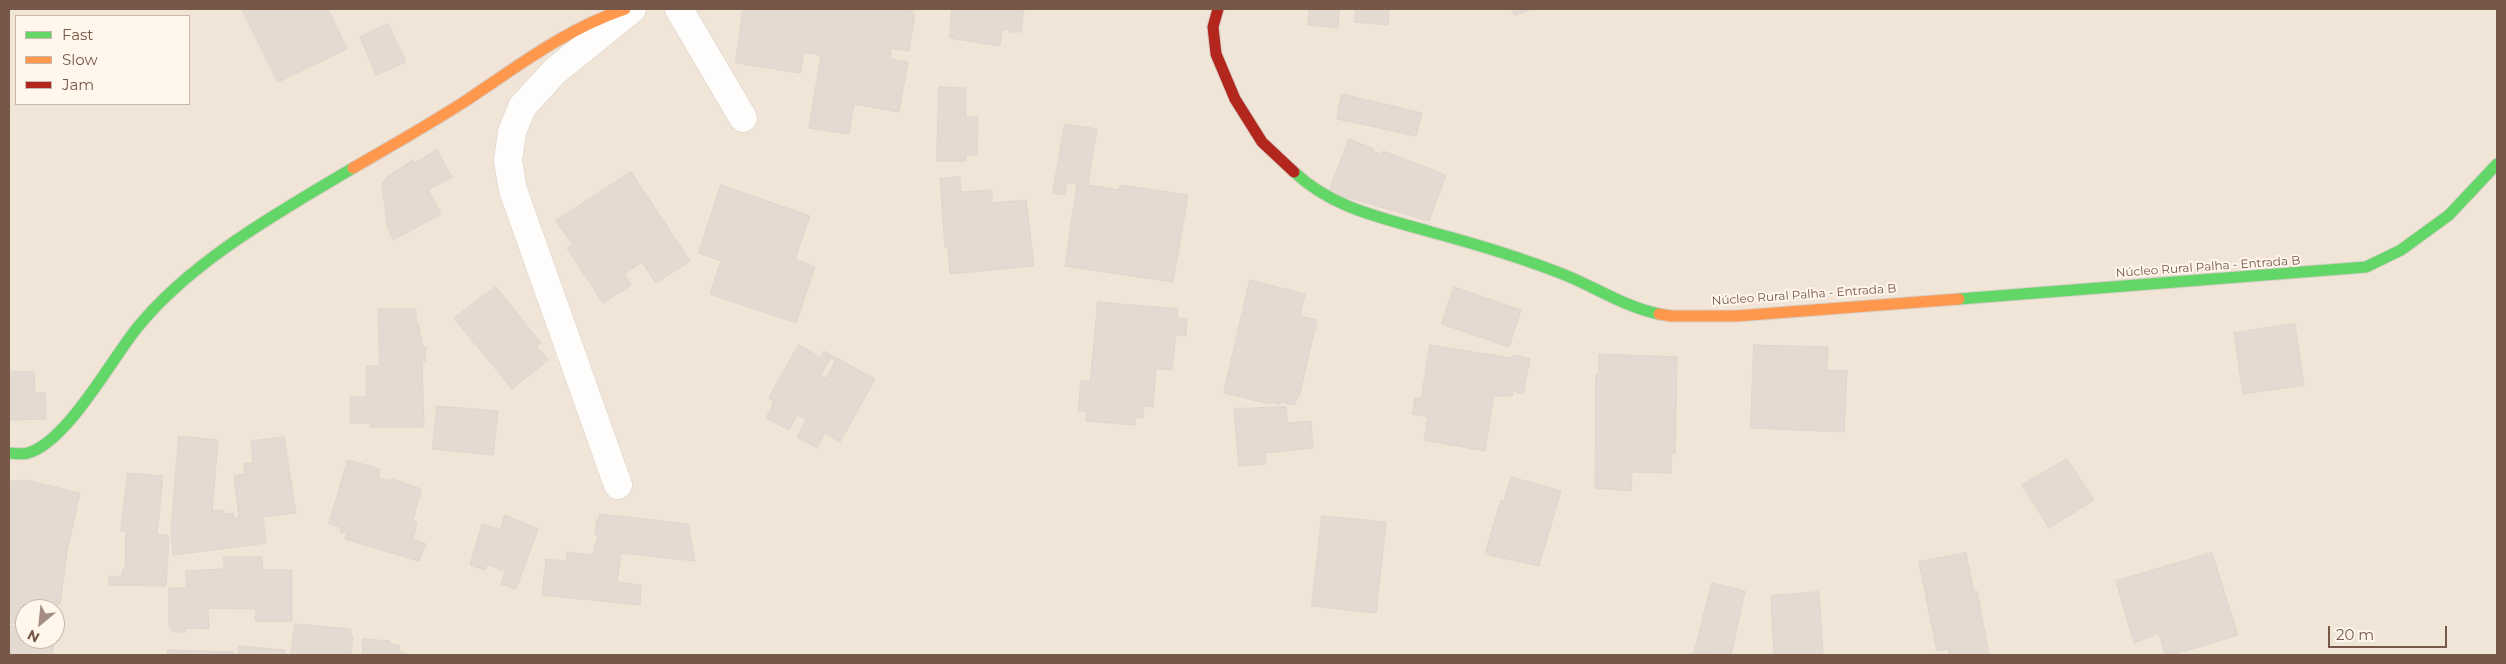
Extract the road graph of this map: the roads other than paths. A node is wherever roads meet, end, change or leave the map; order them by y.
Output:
1 (625, 9) edge
2 (632, 9) edge
3 (680, 9) edge
4 (1218, 9) edge
5 (743, 118) dead end
6 (2497, 164) edge
7 (9, 453) edge
8 (618, 485) dead end

1 - 7 street
2 - 8 street
3 - 5 street
4 - 6 street, Núcleo Rural Palha - Entrada B

